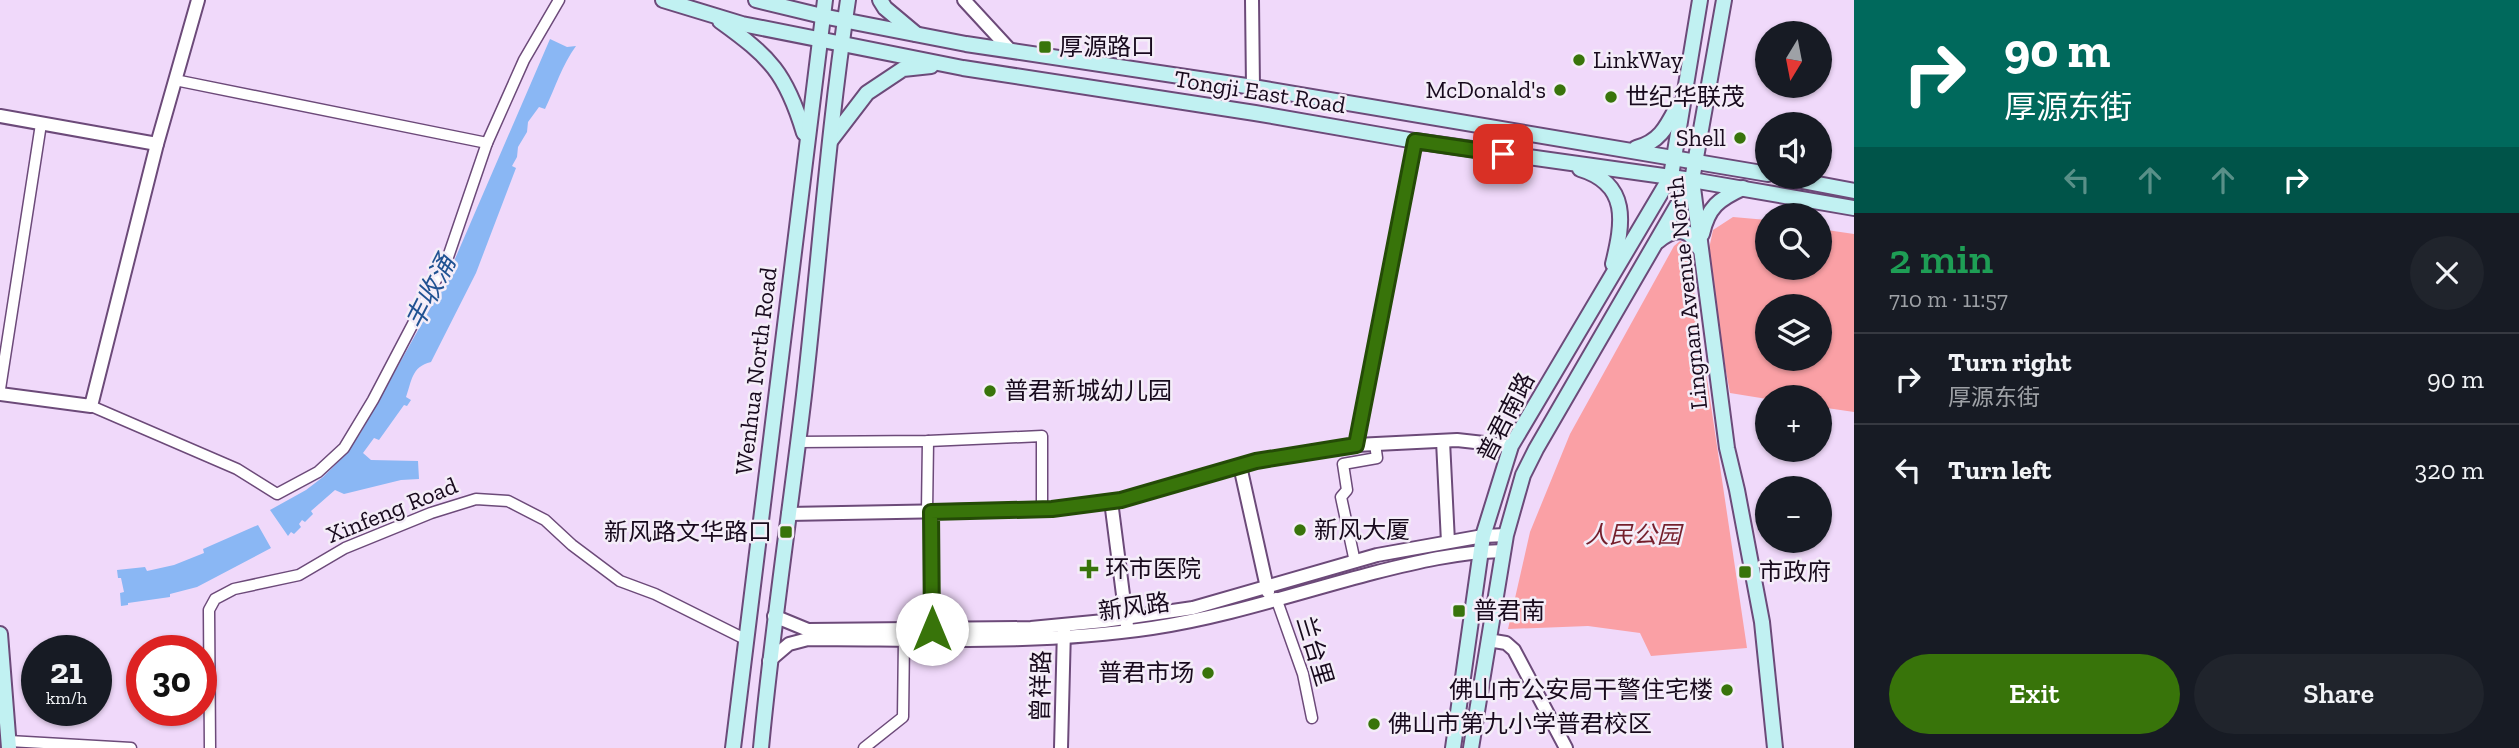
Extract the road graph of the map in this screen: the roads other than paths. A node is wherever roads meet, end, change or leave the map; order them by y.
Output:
1 (198, 0) edge
2 (559, 0) edge
3 (663, 0) edge
4 (756, 0) edge
5 (825, 0) edge
6 (848, 0) edge
7 (880, 0) edge
8 (964, 0) edge
9 (1252, 0) edge
10 (1700, 0) edge
11 (1724, 0) edge
12 (776, 2) edge
13 (710, 15) junction
14 (822, 16) junction
15 (845, 20) junction
16 (917, 35) junction
17 (818, 40) junction
18 (841, 44) junction
19 (1010, 51) junction
20 (945, 65) junction
21 (176, 80) junction
22 (1253, 87) junction
23 (1685, 92) junction
24 (0, 116) edge
25 (41, 124) junction
26 (806, 139) junction
27 (830, 141) junction
28 (1415, 141) junction
29 (487, 143) junction
30 (158, 144) junction
31 (1630, 150) junction
32 (1674, 157) junction
33 (1552, 160) junction
34 (1696, 161) junction
35 (1755, 172) edge
36 (1671, 176) junction
37 (1692, 180) junction
38 (1832, 187) edge
39 (1743, 188) junction
40 (1854, 191) edge
41 (1854, 208) edge
42 (1654, 244) junction
43 (1700, 250) junction
44 (1610, 279) junction
45 (0, 388) edge
46 (0, 394) edge
47 (90, 406) junction
48 (928, 441) junction
49 (1443, 441) junction
50 (798, 442) junction
51 (1375, 444) junction
52 (1356, 445) junction
53 (1511, 446) junction
54 (1240, 466) junction
55 (1111, 501) junction
56 (1042, 509) junction
57 (929, 512) junction
58 (788, 514) junction
59 (1506, 535) junction
60 (1483, 536) junction
61 (1448, 542) junction
62 (1480, 551) junction
63 (1503, 551) junction
64 (1354, 562) junction
65 (1271, 595) junction
66 (774, 615) junction
67 (1127, 624) junction
68 (932, 629) junction
69 (1063, 631) junction
70 (0, 634) edge
71 (745, 639) junction
72 (904, 639) junction
73 (1488, 640) junction
74 (769, 661) junction
75 (1312, 718) dead end
76 (9, 744) edge
77 (131, 748) edge
78 (210, 748) edge
79 (733, 748) edge
80 (761, 748) edge
81 (864, 748) edge
82 (1060, 748) edge
83 (1453, 748) edge
84 (1471, 748) edge
85 (1566, 748) edge
86 (1775, 748) edge

1 - 21 street
2 - 29 street
3 - 13 main road, Tongji East Road
4 - 12 main road, Tongji East Road
5 - 14 main road, Wenhua North Road
6 - 15 main road, Wenhua North Road
7 - 16 main road
8 - 19 street
9 - 22 street
10 - 23 main road
11 - 34 main road, Lingnan Avenue North
12 - 14 main road, Tongji East Road
13 - 17 main road, Tongji East Road
13 - 26 main road
14 - 15 main road, Tongji East Road
14 - 17 main road, Wenhua North Road
15 - 16 main road, Tongji East Road
15 - 18 main road, Wenhua North Road
16 - 19 main road, Tongji East Road
17 - 18 main road, Tongji East Road
17 - 26 main road, Wenhua North Road
18 - 20 main road, Tongji East Road
18 - 27 main road, Wenhua North Road
19 - 22 main road, Tongji East Road
20 - 27 main road
20 - 28 main road, Tongji East Road
21 - 29 street
21 - 30 street
22 - 31 main road, Tongji East Road
23 - 31 main road
23 - 32 main road
24 - 25 street
25 - 30 street
25 - 45 street
26 - 71 main road, Wenhua North Road
27 - 50 main road, Wenhua North Road
28 - 33 main road, Tongji East Road
28 - 52 street
29 - 47 street
30 - 47 street
31 - 32 main road, Tongji East Road
32 - 34 main road, Tongji East Road
32 - 36 main road
33 - 36 main road, Tongji East Road
33 - 44 main road
34 - 35 main road, Tongji East Road
34 - 37 main road, Lingnan Avenue North
36 - 37 main road, Tongji East Road
36 - 44 main road, 普君南路
37 - 39 main road, Tongji East Road
37 - 42 main road, 普君南路
37 - 43 main road, Lingnan Avenue North
38 - 40 main road
39 - 41 main road, Tongji East Road
39 - 43 main road
42 - 43 main road
42 - 59 main road, 普君南路
43 - 86 main road, Lingnan Avenue North
44 - 53 main road, 普君南路
46 - 47 street
48 - 50 street
48 - 56 street
48 - 57 street
49 - 51 street
49 - 53 street
49 - 61 street
50 - 58 main road, Wenhua North Road
51 - 52 street
51 - 64 street
52 - 54 street
53 - 60 main road, 普君南路
54 - 55 street
54 - 65 street
55 - 56 street
55 - 67 street
56 - 57 street
57 - 58 street
57 - 68 street
58 - 66 main road, Wenhua North Road
59 - 60 street, 新风路
59 - 63 main road, 普君南路
60 - 61 street, 新风路
60 - 62 main road, 普君南路
61 - 64 street, 新风路
62 - 63 street, 新风路
62 - 65 street, 新风路
62 - 83 main road, 普君南路
63 - 73 main road, 普君南路
64 - 65 street, 新风路
65 - 67 street, 新风路
65 - 75 street, 兰台里
66 - 68 street, 新风路
66 - 74 main road, Wenhua North Road
67 - 69 street, 新风路
68 - 69 street, 新风路
69 - 72 street, 新风路
69 - 82 street, 曾祥路
70 - 76 main road
71 - 78 street, Xinfeng Road
71 - 79 main road, Wenhua North Road
72 - 74 street, 新风路
72 - 81 street
73 - 84 main road, 普君南路
73 - 85 street
74 - 80 main road, Wenhua North Road
76 - 77 street

